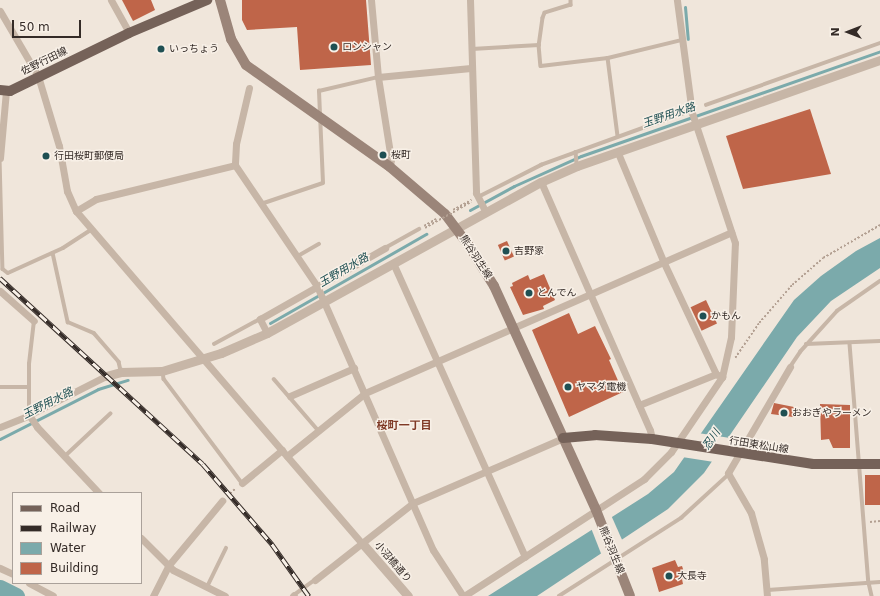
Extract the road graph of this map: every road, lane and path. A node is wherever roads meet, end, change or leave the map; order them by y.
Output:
1 (111, 0) edge
2 (207, 0) edge
3 (220, 0) edge
4 (371, 0) edge
5 (470, 0) edge
6 (571, 0) edge
7 (677, 0) edge
8 (0, 11) edge
9 (129, 33) junction
10 (682, 40) junction
11 (880, 43) edge
12 (539, 46) junction
13 (472, 49) junction
14 (608, 58) junction
15 (880, 60) edge
16 (471, 68) junction
17 (38, 76) junction
18 (378, 77) junction
19 (249, 88) dead end
20 (3, 90) edge
21 (706, 104) dead end
22 (692, 111) junction
23 (320, 119) junction
24 (695, 123) junction
25 (618, 136) junction
26 (576, 152) junction
27 (618, 152) junction
28 (0, 158) edge
29 (577, 164) junction
30 (235, 165) junction
31 (390, 167) junction
32 (541, 182) junction
33 (476, 199) junction
34 (470, 203) dead end
35 (261, 204) junction
36 (453, 210) dead end
37 (485, 210) junction
38 (76, 211) junction
39 (438, 218) dead end
40 (880, 225) edge
41 (424, 228) dead end
42 (419, 229) joint
43 (458, 229) junction
44 (91, 230) junction
45 (731, 232) junction
46 (319, 244) dead end
47 (385, 248) joint
48 (53, 253) junction
49 (298, 256) junction
50 (393, 263) junction
51 (664, 263) junction
52 (880, 281) edge
53 (318, 288) junction
54 (0, 291) edge
55 (591, 294) junction
56 (323, 300) junction
57 (260, 319) junction
58 (34, 321) joint
59 (513, 328) junction
60 (267, 333) junction
61 (880, 341) edge
62 (214, 344) dead end
63 (806, 344) junction
64 (850, 344) junction
65 (204, 359) junction
66 (437, 362) junction
67 (732, 363) dead end
68 (790, 367) joint
69 (354, 368) junction
70 (162, 371) junction
71 (121, 372) junction
72 (106, 376) joint
73 (719, 376) junction
74 (274, 378) dead end
75 (0, 387) edge
76 (28, 387) junction
77 (365, 393) junction
78 (290, 396) junction
79 (639, 405) junction
80 (110, 414) dead end
81 (31, 418) junction
82 (0, 426) edge
83 (318, 430) junction
84 (563, 438) junction
85 (652, 439) junction
86 (679, 444) junction
87 (282, 450) junction
88 (735, 453) junction
89 (65, 456) junction
90 (288, 456) junction
91 (880, 464) edge
92 (860, 465) junction
93 (487, 471) junction
94 (728, 475) junction
95 (242, 483) junction
96 (98, 492) edge
97 (222, 502) joint
98 (413, 503) junction
99 (597, 512) junction
100 (880, 521) edge
101 (864, 522) junction
102 (142, 539) edge
103 (362, 543) junction
104 (226, 548) dead end
105 (525, 557) junction
106 (616, 559) junction
107 (168, 566) junction
108 (0, 568) edge
109 (12, 574) edge
110 (315, 580) joint
111 (880, 582) edge
112 (869, 583) junction
113 (31, 584) edge
114 (207, 587) junction
115 (768, 593) edge
116 (53, 596) edge
117 (153, 596) edge
118 (225, 596) edge
119 (293, 596) edge
120 (408, 596) edge
121 (463, 596) edge
122 (559, 596) edge
123 (630, 596) edge
124 (872, 596) edge

1 - 9 street
2 - 9 main road, 佐野行田線
3 - 23 main road, 熊谷羽生線
4 - 18 street
5 - 13 street
6 - 12 lane
7 - 10 street
8 - 17 street
9 - 17 main road, 佐野行田線
10 - 14 lane
10 - 22 street
11 - 21 lane
12 - 13 lane
12 - 14 lane
13 - 16 street
14 - 25 lane
15 - 24 street
16 - 18 street
16 - 33 street
17 - 20 main road, 佐野行田線
17 - 38 street
18 - 23 lane
18 - 31 street
19 - 30 street
20 - 28 street
22 - 24 street
22 - 25 lane
23 - 31 main road, 熊谷羽生線
23 - 35 lane
24 - 27 street
24 - 45 street
25 - 26 lane
26 - 29 lane
26 - 33 lane
27 - 29 street
27 - 51 street
28 - 48 lane
29 - 32 street
30 - 35 street
30 - 38 street
31 - 43 main road, 熊谷羽生線
32 - 37 street
32 - 55 street
33 - 36 path
33 - 37 street
34 - 41 path, bridge
35 - 49 street
37 - 43 street
38 - 44 street
39 - 42 path
40 - 67 path
42 - 47 lane
43 - 50 street
43 - 59 main road, 熊谷羽生線
44 - 48 lane
44 - 65 street
45 - 51 street
45 - 73 street
46 - 49 lane
47 - 53 street
48 - 71 lane
49 - 53 street
50 - 56 street
50 - 66 street
51 - 55 street
51 - 73 street
52 - 63 lane
53 - 56 street
53 - 57 street
54 - 58 street
55 - 59 street
55 - 79 street
56 - 60 street
56 - 69 street
57 - 60 street
57 - 62 lane
58 - 76 lane
59 - 66 street
59 - 84 main road, 熊谷羽生線
60 - 65 street
61 - 64 lane
63 - 64 lane
63 - 68 lane
64 - 92 lane
65 - 70 street
65 - 87 street
66 - 77 street
66 - 93 street
68 - 88 street
69 - 77 street
69 - 78 street
70 - 71 street
70 - 95 lane
71 - 72 street
72 - 81 street
73 - 79 street
73 - 86 street
74 - 78 lane
75 - 76 lane
76 - 81 lane
77 - 83 street
77 - 98 street
78 - 83 lane
79 - 85 street
80 - 89 lane
81 - 82 street
81 - 89 street
83 - 90 street
84 - 85 main road, 行田東松山線
84 - 93 street
84 - 99 main road, 熊谷羽生線
85 - 86 main road, 行田東松山線
86 - 88 main road, 行田東松山線
86 - 99 street
87 - 90 street
87 - 95 street
88 - 92 main road, 行田東松山線
88 - 94 street
89 - 96 street
90 - 103 street
91 - 92 main road, 行田東松山線
92 - 101 lane
93 - 98 street
93 - 105 street
94 - 106 lane
94 - 115 street
95 - 97 path
97 - 107 street
98 - 103 street
98 - 121 street
99 - 105 street
99 - 106 main road, 熊谷羽生線
100 - 101 path
101 - 112 lane
102 - 107 street
103 - 110 street
103 - 120 street, 小沼橋通り
104 - 114 lane
105 - 121 street
106 - 122 lane
106 - 123 main road, 熊谷羽生線
107 - 114 street
107 - 117 street
108 - 109 street
110 - 119 lane
111 - 112 lane
112 - 115 lane
112 - 124 lane
113 - 116 street
114 - 118 street

